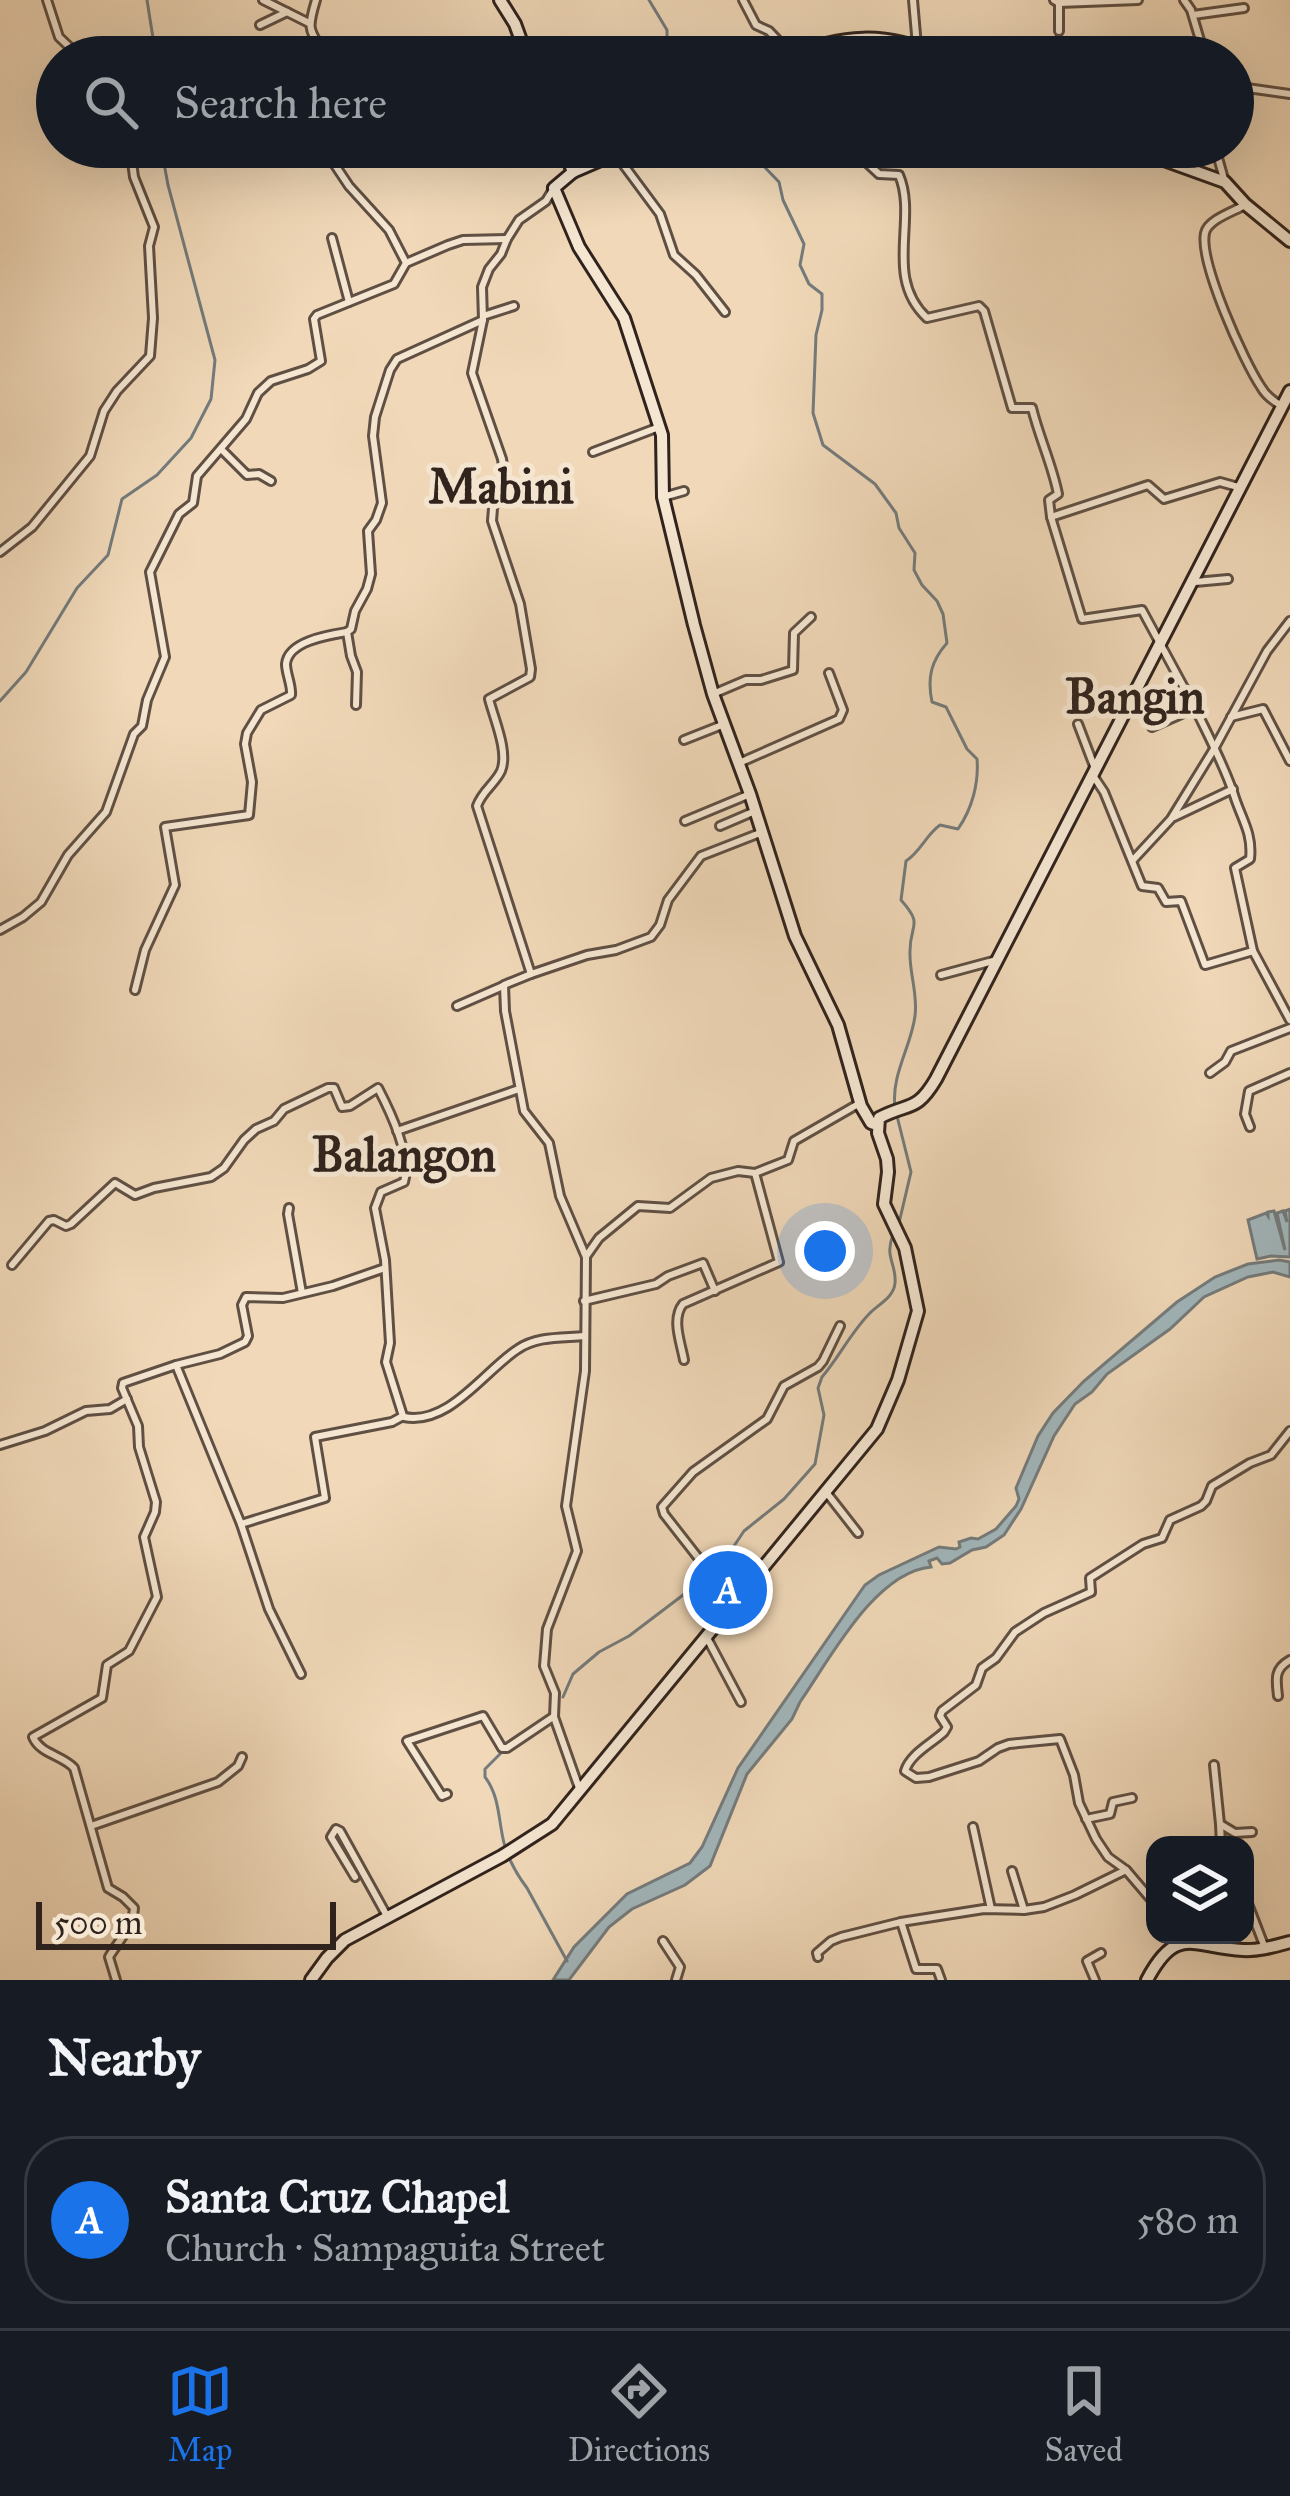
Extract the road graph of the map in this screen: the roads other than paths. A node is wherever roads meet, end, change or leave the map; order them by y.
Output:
1 (47, 0) edge
2 (262, 0) edge
3 (316, 0) edge
4 (500, 0) edge
5 (743, 0) edge
6 (913, 0) edge
7 (1138, 0) edge
8 (1172, 0) edge
9 (1184, 0) edge
10 (1057, 1) edge
11 (1244, 8) dead end
12 (287, 12) junction
13 (1192, 13) junction
14 (309, 23) junction
15 (260, 26) dead end
16 (1059, 32) dead end
17 (59, 36) edge
18 (312, 36) edge
19 (518, 36) edge
20 (773, 36) edge
21 (916, 36) edge
22 (1199, 36) edge
23 (1254, 89) edge
24 (1290, 94) edge
25 (133, 168) edge
26 (337, 168) edge
27 (571, 168) edge
28 (582, 168) edge
29 (626, 168) edge
30 (870, 168) edge
31 (1186, 168) edge
32 (1221, 168) edge
33 (573, 172) junction
34 (1225, 182) junction
35 (554, 188) junction
36 (1245, 204) junction
37 (332, 238) dead end
38 (506, 239) junction
39 (1290, 241) edge
40 (406, 263) junction
41 (349, 302) junction
42 (514, 306) dead end
43 (724, 312) dead end
44 (483, 318) junction
45 (1290, 391) edge
46 (1282, 406) junction
47 (659, 427) junction
48 (221, 449) junction
49 (592, 452) dead end
50 (272, 481) dead end
51 (1242, 483) junction
52 (684, 491) dead end
53 (663, 497) junction
54 (1051, 517) junction
55 (0, 552) edge
56 (1228, 579) dead end
57 (1192, 582) junction
58 (811, 617) dead end
59 (1290, 621) edge
60 (347, 632) junction
61 (1160, 645) junction
62 (830, 673) dead end
63 (713, 694) junction
64 (1134, 695) junction
65 (356, 705) dead end
66 (1195, 708) junction
67 (1230, 718) junction
68 (725, 724) junction
69 (1078, 724) dead end
70 (684, 740) dead end
71 (1214, 748) junction
72 (1290, 761) edge
73 (739, 763) junction
74 (1093, 771) junction
75 (1232, 789) junction
76 (750, 794) junction
77 (755, 811) junction
78 (1171, 819) junction
79 (685, 821) dead end
80 (720, 826) dead end
81 (762, 832) junction
82 (1133, 860) junction
83 (0, 930) edge
84 (1253, 951) junction
85 (996, 961) junction
86 (531, 974) junction
87 (941, 975) dead end
88 (504, 985) junction
89 (135, 990) dead end
90 (1290, 993) edge
91 (1280, 998) junction
92 (457, 1006) dead end
93 (1290, 1024) edge
94 (1210, 1073) dead end
95 (1290, 1073) edge
96 (519, 1089) junction
97 (860, 1103) junction
98 (877, 1125) junction
99 (1250, 1127) dead end
100 (397, 1131) junction
101 (755, 1173) junction
102 (290, 1208) dead end
103 (586, 1257) junction
104 (12, 1265) dead end
105 (386, 1268) junction
106 (715, 1291) junction
107 (302, 1293) junction
108 (584, 1301) junction
109 (840, 1326) dead end
110 (584, 1336) junction
111 (684, 1360) dead end
112 (176, 1365) junction
113 (127, 1399) junction
114 (403, 1416) junction
115 (1290, 1431) edge
116 (0, 1445) edge
117 (826, 1492) junction
118 (241, 1523) junction
119 (858, 1533) dead end
120 (734, 1605) junction
121 (707, 1638) junction
122 (1290, 1660) edge
123 (301, 1674) dead end
124 (1278, 1696) dead end
125 (741, 1702) dead end
126 (554, 1717) junction
127 (242, 1757) dead end
128 (1214, 1765) dead end
129 (580, 1792) junction
130 (447, 1794) dead end
131 (1132, 1798) dead end
132 (1086, 1819) junction
133 (1220, 1824) junction
134 (92, 1826) junction
135 (973, 1827) dead end
136 (1252, 1832) dead end
137 (1221, 1836) edge
138 (1126, 1870) junction
139 (1012, 1871) dead end
140 (355, 1876) dead end
141 (1146, 1893) edge
142 (991, 1909) junction
143 (1024, 1910) junction
144 (387, 1916) junction
145 (1254, 1919) edge
146 (901, 1922) junction
147 (663, 1941) dead end
148 (1290, 1942) edge
149 (1177, 1944) edge
150 (1212, 1944) edge
151 (1265, 1948) junction
152 (1101, 1953) dead end
153 (818, 1957) dead end
154 (116, 1980) edge
155 (311, 1980) edge
156 (676, 1980) edge
157 (941, 1980) edge
158 (1095, 1980) edge
159 (1147, 1980) edge

1 - 17 street
2 - 12 street
3 - 14 street
4 - 19 main road
5 - 20 street
6 - 21 street
7 - 10 street
8 - 13 street
9 - 13 street
10 - 16 street
11 - 13 street
12 - 14 street
12 - 15 street
13 - 22 street
14 - 18 street
23 - 24 street
25 - 55 street
26 - 40 street
27 - 33 main road
28 - 33 main road
29 - 43 street
30 - 54 street
31 - 34 main road
32 - 34 street
33 - 35 main road
34 - 36 main road
35 - 38 street
35 - 47 main road
36 - 39 main road
36 - 46 street
37 - 41 street
38 - 40 street
38 - 44 street
40 - 41 street
41 - 48 street
42 - 44 street
44 - 60 street
44 - 86 street
45 - 46 main road
46 - 51 main road
47 - 49 street
47 - 53 main road
48 - 50 street
48 - 83 street
51 - 54 street
51 - 57 main road
52 - 53 street
53 - 63 main road
54 - 61 street
56 - 57 street
57 - 61 main road
58 - 63 street
59 - 67 street
60 - 65 street
60 - 89 street
61 - 64 main road
61 - 66 street
62 - 73 street
63 - 68 main road
64 - 66 street
64 - 74 main road
66 - 71 street
67 - 71 street
67 - 72 street
68 - 70 street
68 - 73 main road
69 - 74 street
71 - 75 street
71 - 78 street
73 - 76 main road
74 - 82 street
74 - 85 main road
75 - 78 street
75 - 84 street
76 - 77 main road
76 - 79 street
77 - 80 street
77 - 81 main road
78 - 82 street
81 - 86 street
81 - 97 main road
82 - 84 street
84 - 91 street
85 - 87 street
85 - 98 main road
86 - 88 street
88 - 92 street
88 - 96 street
90 - 91 street
91 - 93 street
93 - 94 street
95 - 99 street
96 - 100 street
96 - 103 street
97 - 98 main road
97 - 101 street
98 - 117 main road
100 - 104 street
100 - 105 street
101 - 103 street
101 - 106 street
102 - 107 street
103 - 108 street
105 - 107 street
105 - 114 street
106 - 108 street
106 - 111 street
107 - 112 street
108 - 110 street
109 - 120 street
110 - 114 street
110 - 126 street
112 - 113 street
112 - 118 street
113 - 116 street
113 - 134 street
114 - 118 street
115 - 132 street
117 - 119 street
117 - 120 main road
118 - 123 street
120 - 121 main road
121 - 125 street
121 - 129 main road
122 - 124 street
126 - 129 street
126 - 130 street
127 - 134 street
128 - 133 street
129 - 144 main road
131 - 132 street
132 - 138 street
133 - 136 street
133 - 137 street
134 - 154 street
135 - 142 street
138 - 141 street
138 - 143 street
139 - 143 street
140 - 144 street
142 - 143 street
142 - 146 street
144 - 155 main road
145 - 151 street
146 - 153 street
146 - 157 street
147 - 156 street
148 - 151 main road
149 - 159 main road
150 - 151 main road
152 - 158 street

